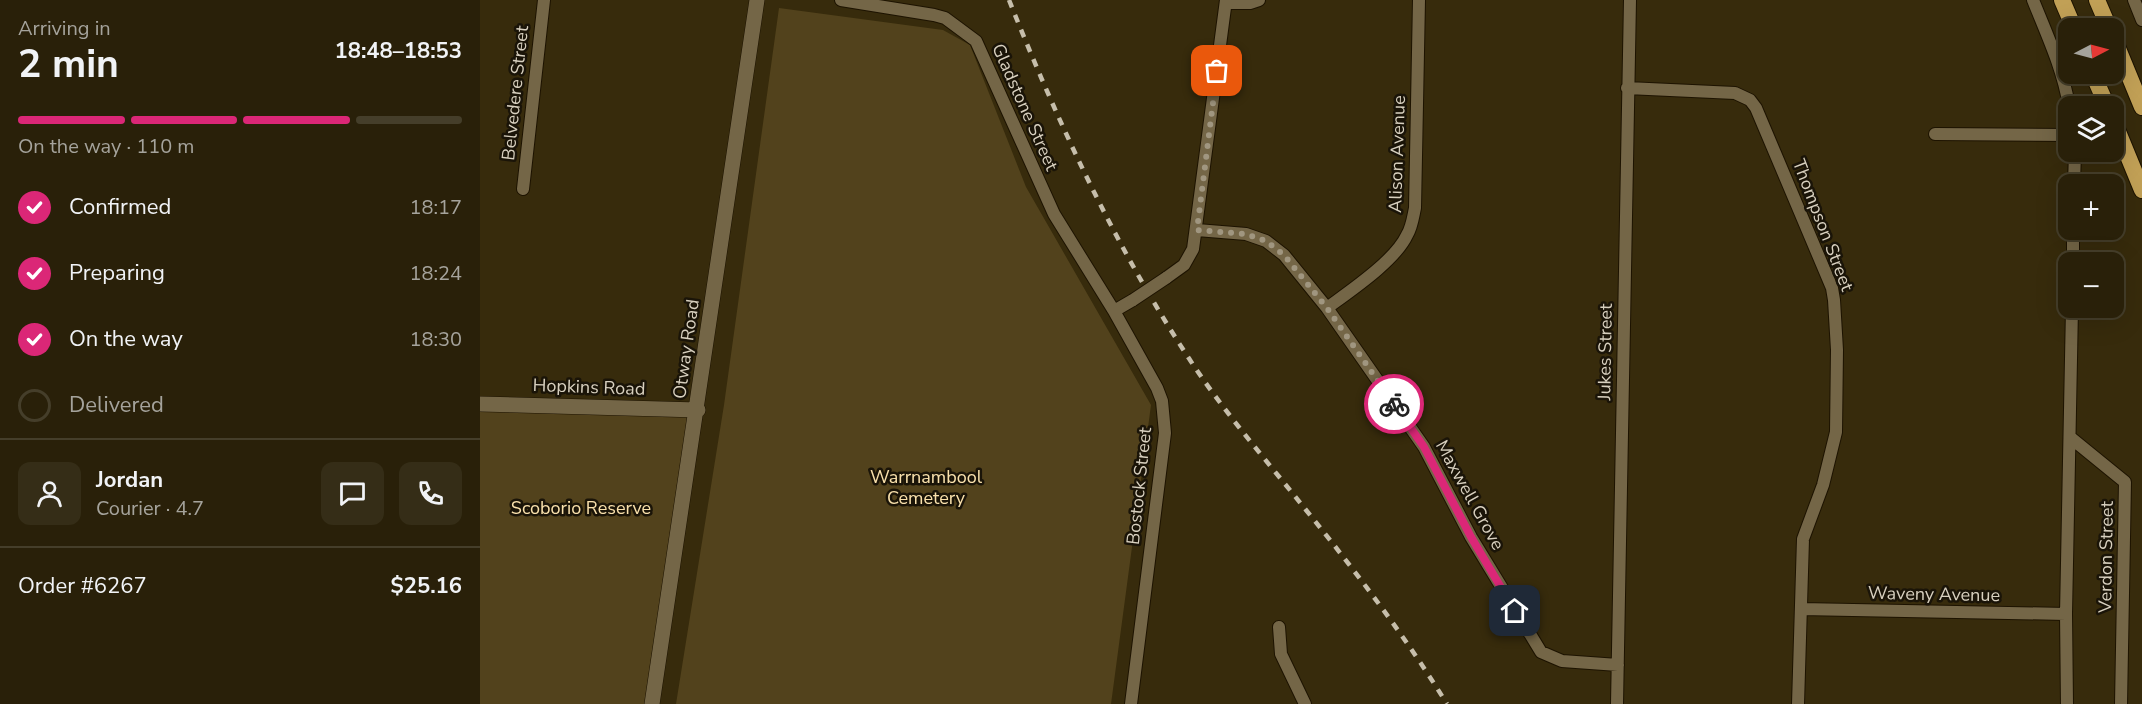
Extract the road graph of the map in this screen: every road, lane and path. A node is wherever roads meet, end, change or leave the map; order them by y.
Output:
1 (543, 0) edge
2 (757, 0) edge
3 (841, 0) edge
4 (1259, 0) edge
5 (1419, 0) edge
6 (1630, 0) edge
7 (2033, 0) edge
8 (2062, 0) edge
9 (2097, 0) edge
10 (2134, 0) edge
11 (1226, 2) edge
12 (2070, 18) edge
13 (2105, 18) edge
14 (2142, 20) edge
15 (2124, 63) edge
16 (1627, 88) junction
17 (2068, 96) edge
18 (2142, 107) edge
19 (1935, 134) dead end
20 (2058, 135) edge
21 (2124, 146) edge
22 (523, 189) dead end
23 (2142, 190) edge
24 (1197, 230) junction
25 (1327, 308) junction
26 (1114, 311) junction
27 (2072, 318) edge
28 (480, 404) edge
29 (698, 410) junction
30 (2071, 438) junction
31 (1800, 609) junction
32 (2066, 614) junction
33 (1279, 627) dead end
34 (1618, 665) junction
35 (652, 704) edge
36 (1131, 704) edge
37 (1305, 704) edge
38 (1617, 704) edge
39 (1798, 704) edge
40 (2067, 704) edge
41 (2121, 704) edge

1 - 22 street, Belvedere Street
2 - 29 street, Otway Road
3 - 26 street, Gladstone Street
4 - 11 street
5 - 25 street, Alison Avenue
6 - 16 street, Jukes Street
7 - 17 street
8 - 12 highway
9 - 13 highway
10 - 14 street
11 - 24 street
15 - 18 highway
16 - 31 street, Thompson Street
16 - 34 street, Jukes Street
19 - 20 street
21 - 23 highway
24 - 25 street, Maxwell Grove
24 - 26 street, bridge
25 - 34 street, Maxwell Grove
26 - 36 street, Bostock Street
27 - 30 street
28 - 29 street, Hopkins Road
29 - 35 street, Otway Road
30 - 32 street
30 - 41 street, Verdon Street
31 - 32 street, Waveny Avenue
31 - 39 street, Thompson Street
32 - 40 street
33 - 37 street
34 - 38 street, Jukes Street

